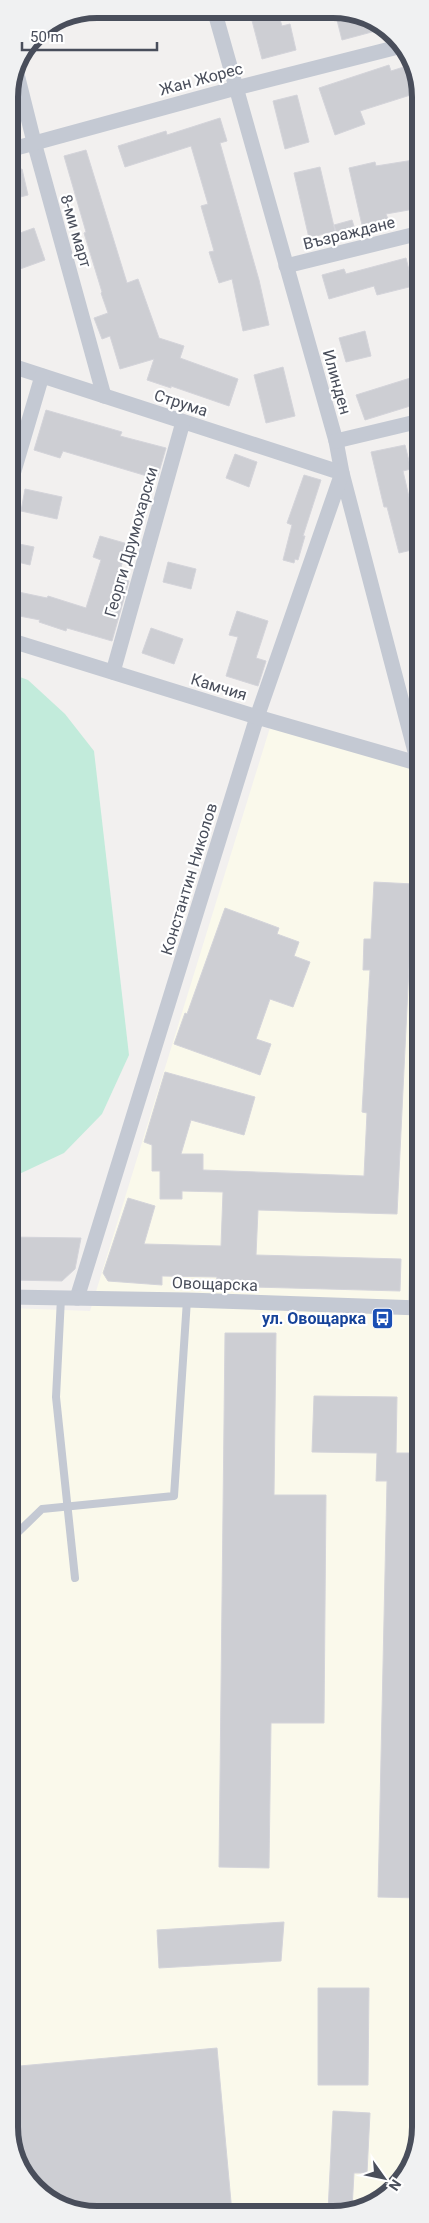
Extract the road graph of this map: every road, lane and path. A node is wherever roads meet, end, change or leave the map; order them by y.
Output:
1 (216, 17) edge
2 (395, 48) edge
3 (19, 83) edge
4 (236, 88) junction
5 (34, 142) junction
6 (18, 147) edge
7 (412, 235) edge
8 (286, 266) junction
9 (18, 368) edge
10 (42, 376) junction
11 (104, 396) junction
12 (183, 422) junction
13 (412, 423) edge
14 (336, 441) junction
15 (18, 458) edge
16 (342, 473) junction
17 (18, 643) edge
18 (113, 672) junction
19 (257, 717) junction
20 (412, 737) edge
21 (412, 761) edge
22 (17, 1297) edge
23 (61, 1298) junction
24 (77, 1298) junction
25 (186, 1300) junction
26 (412, 1308) edge
27 (68, 1506) junction
28 (17, 1533) edge
29 (75, 1578) dead end

1 - 4 street, Илинден
2 - 4 street, Жан Жорес
3 - 5 street, 8-ми март
4 - 5 street, Жан Жорес
4 - 8 street, Илинден
5 - 6 street, Жан Жорес
5 - 11 street, 8-ми март
7 - 8 street, Възраждане
8 - 14 street, Илинден
9 - 10 street, Струма
10 - 11 street, Струма
10 - 15 street
11 - 12 street, Струма
12 - 16 street, Струма
12 - 18 street, Георги Друмохарски
13 - 14 street
14 - 16 street, Илинден
16 - 19 street, Константин Николов
16 - 20 street, Илинден
17 - 18 street, Камчия
18 - 19 street, Камчия
19 - 21 street, Камчия
19 - 24 street, Константин Николов
22 - 23 street, Овощарска
23 - 24 street, Овощарска
23 - 27 lane
24 - 25 street, Овощарска
25 - 26 street, Овощарска
25 - 27 lane
27 - 28 lane
27 - 29 lane

